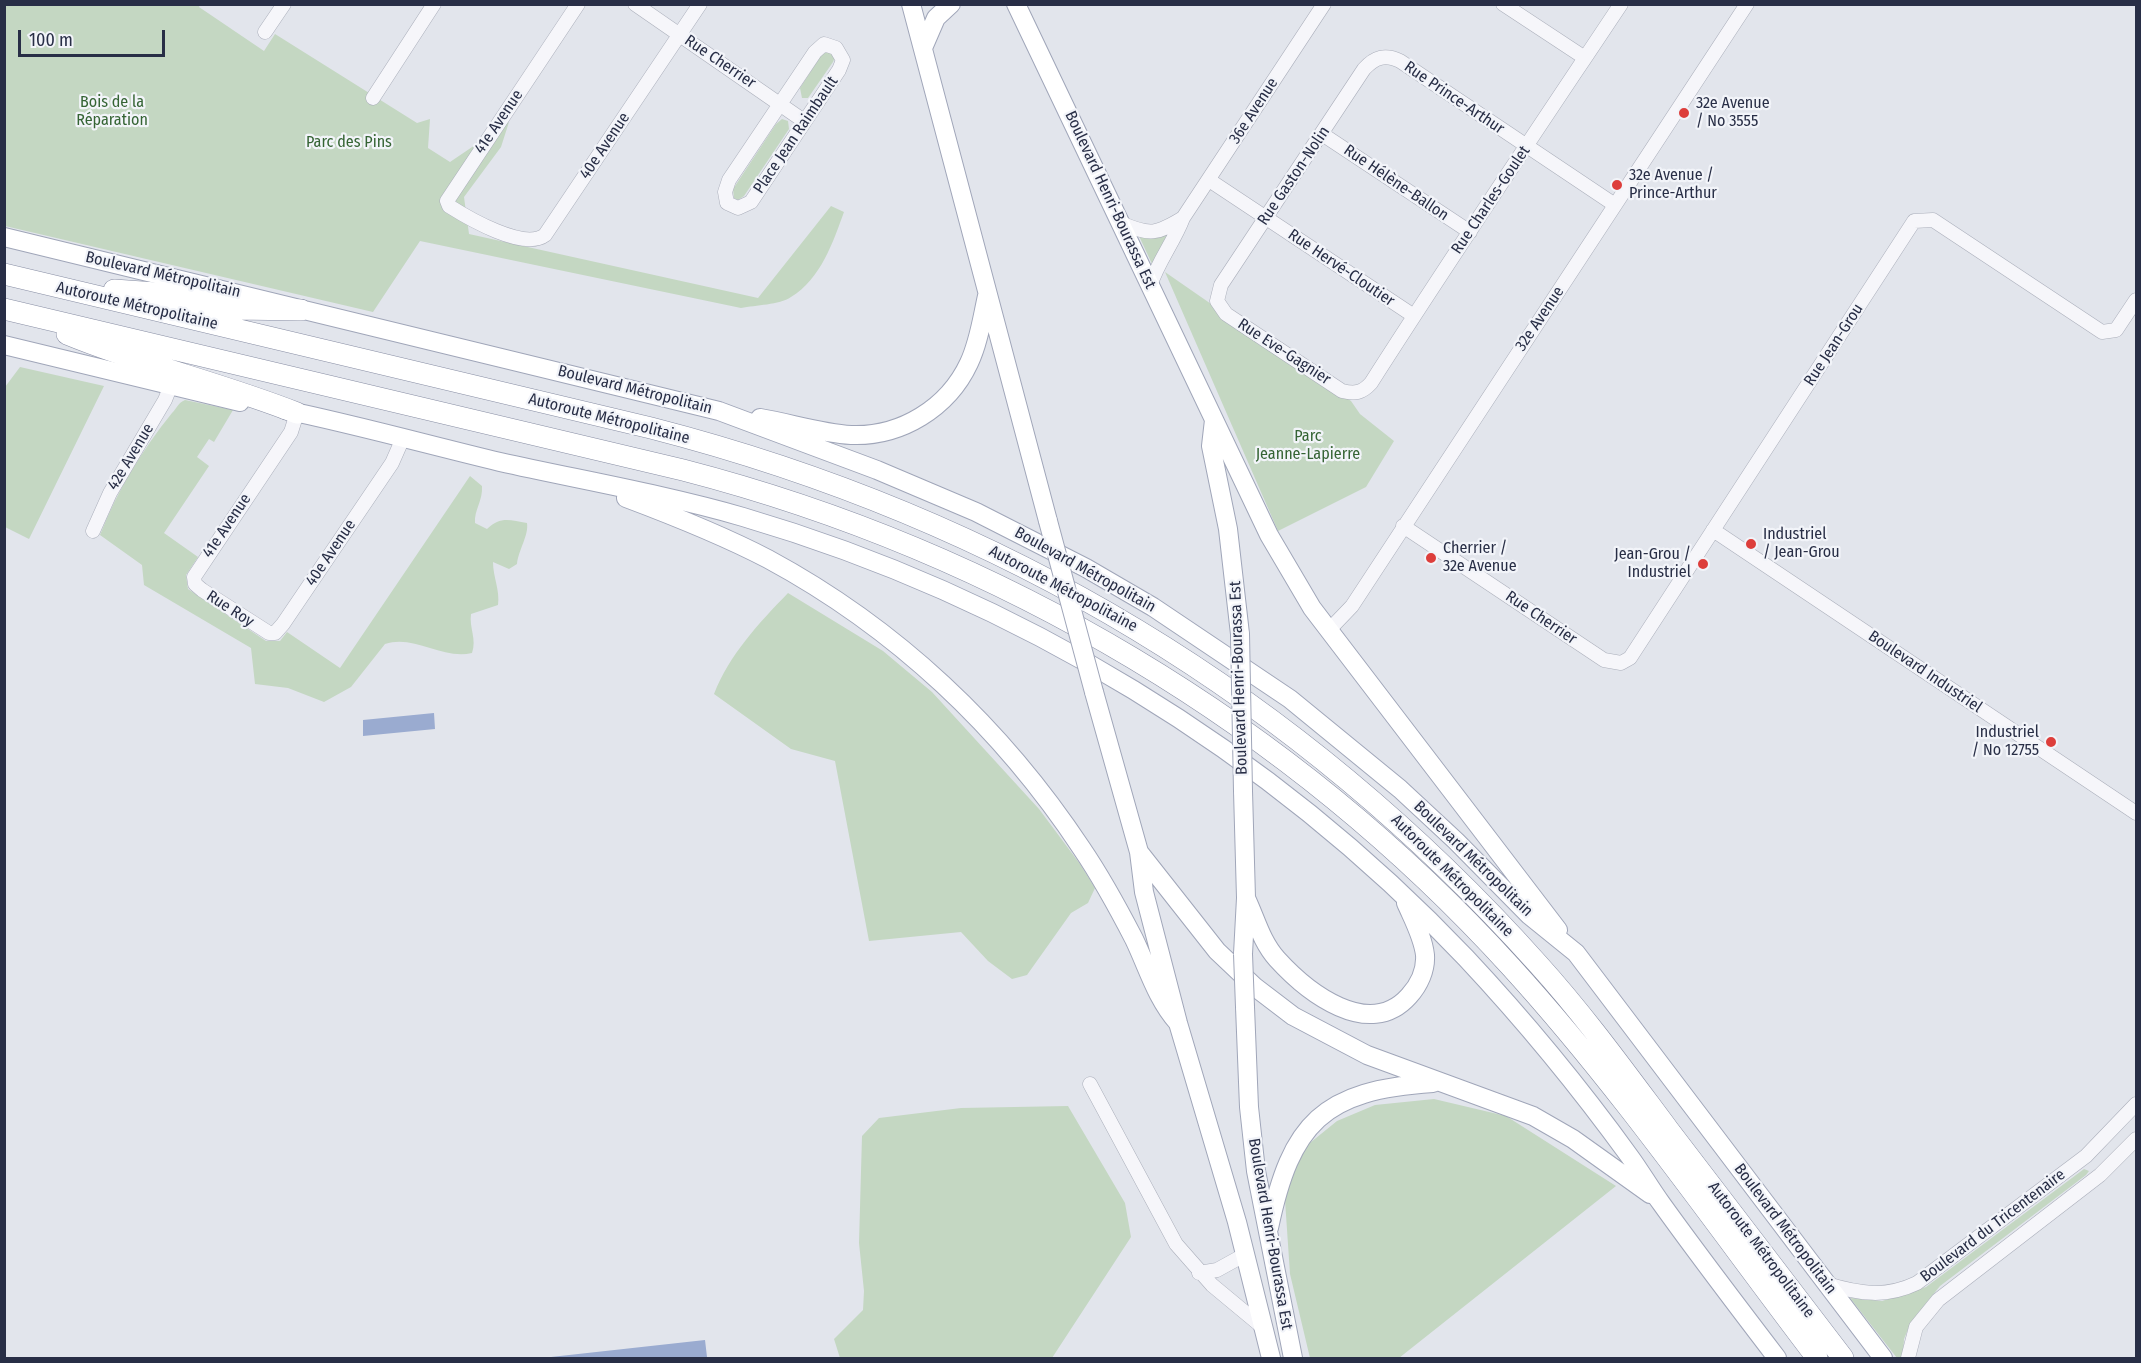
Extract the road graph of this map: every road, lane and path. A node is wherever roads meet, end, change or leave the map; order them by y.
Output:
1 (284, 4) edge
2 (434, 4) edge
3 (578, 4) edge
4 (635, 4) edge
5 (700, 4) edge
6 (911, 4) edge
7 (951, 4) edge
8 (1002, 4) edge
9 (1324, 4) edge
10 (1503, 4) edge
11 (1621, 4) edge
12 (1747, 4) edge
13 (1018, 8) edge
14 (265, 32) dead end
15 (680, 35) junction
16 (922, 48) junction
17 (1380, 57) joint
18 (1585, 58) junction
19 (373, 98) dead end
20 (781, 102) junction
21 (804, 120) junction
22 (1322, 134) junction
23 (1526, 147) junction
24 (1209, 180) junction
25 (1616, 205) junction
26 (1184, 218) junction
27 (1266, 218) junction
28 (1121, 223) junction
29 (484, 228) joint
30 (1470, 232) junction
31 (4, 237) edge
32 (4, 274) edge
33 (51, 285) junction
34 (1150, 285) junction
35 (988, 295) junction
36 (2136, 300) edge
37 (1217, 301) joint
38 (6, 309) edge
39 (301, 310) junction
40 (1414, 316) junction
41 (4, 345) edge
42 (171, 385) junction
43 (1359, 393) joint
44 (719, 411) junction
45 (297, 413) junction
46 (1214, 420) junction
47 (403, 438) junction
48 (583, 481) junction
49 (1403, 526) junction
50 (1713, 530) junction
51 (93, 531) dead end
52 (194, 579) joint
53 (1329, 630) junction
54 (273, 633) joint
55 (1621, 663) joint
56 (2136, 813) edge
57 (1139, 852) junction
58 (1403, 896) junction
59 (1246, 898) junction
60 (1576, 953) junction
61 (1178, 1023) junction
62 (1441, 1082) junction
63 (1090, 1084) dead end
64 (2136, 1104) edge
65 (2136, 1139) edge
66 (2086, 1156) junction
67 (2100, 1175) junction
68 (1658, 1199) junction
69 (1268, 1233) junction
70 (1246, 1254) junction
71 (1275, 1271) junction
72 (1199, 1273) junction
73 (1827, 1284) junction
74 (1807, 1311) junction
75 (1793, 1327) junction
76 (1264, 1329) junction
77 (1271, 1359) edge
78 (1293, 1359) edge
79 (1777, 1359) edge
80 (1811, 1359) edge
81 (1817, 1359) edge
82 (1843, 1359) edge
83 (1855, 1359) edge
84 (1883, 1359) edge
85 (1908, 1359) edge

1 - 14 street
2 - 19 street
3 - 29 street, 41e Avenue
4 - 15 street, Rue Cherrier
5 - 15 street, 40e Avenue
6 - 16 main road, Boulevard Henri-Bourassa Est
7 - 16 main road
8 - 13 main road
9 - 24 street, 36e Avenue
10 - 18 street
11 - 18 street, Rue Charles-Goulet
12 - 25 street, 32e Avenue
13 - 28 main road, Boulevard Henri-Bourassa Est
15 - 20 street, Rue Cherrier
15 - 29 street, 40e Avenue
16 - 35 main road, Boulevard Henri-Bourassa Est
17 - 22 street, Rue Gaston-Nolin
17 - 23 street, Rue Prince-Arthur
18 - 23 street, Rue Charles-Goulet
20 - 21 street, Rue Cherrier
20 - 21 street, Place Jean Raimbault
20 - 21 street, Place Jean Raimbault
22 - 27 street, Rue Gaston-Nolin
22 - 30 street, Rue Hélène-Ballon
23 - 25 street, Rue Prince-Arthur
23 - 30 street, Rue Charles-Goulet
24 - 26 street, 36e Avenue
24 - 27 street, Rue Hervé-Cloutier
25 - 49 street, 32e Avenue
26 - 28 street
26 - 34 street, 36e Avenue
27 - 37 street, Rue Gaston-Nolin
27 - 40 street, Rue Hervé-Cloutier
28 - 34 main road, Boulevard Henri-Bourassa Est
30 - 40 street, Rue Charles-Goulet
31 - 39 main road, Boulevard Métropolitain
32 - 33 highway, Autoroute Métropolitaine
33 - 39 highway
33 - 74 highway, Autoroute Métropolitaine
34 - 46 main road, Boulevard Henri-Bourassa Est
35 - 44 main road
35 - 57 main road, Boulevard Henri-Bourassa Est, bridge
36 - 50 street, Rue Jean-Grou
37 - 43 street, Rue Eve-Gagnier
38 - 45 highway
38 - 75 highway, Autoroute Métropolitaine
39 - 44 main road, Boulevard Métropolitain
40 - 43 street, Rue Charles-Goulet
41 - 42 main road
42 - 45 main road
42 - 51 street, 42e Avenue
44 - 60 main road, Boulevard Métropolitain
45 - 47 main road
45 - 52 street, 41e Avenue
46 - 53 main road
46 - 59 main road, Boulevard Henri-Bourassa Est, bridge
47 - 48 main road
47 - 54 street, 40e Avenue
48 - 58 main road
48 - 61 main road
49 - 53 street, 32e Avenue
49 - 55 street, Rue Cherrier
50 - 55 street, Rue Jean-Grou
50 - 56 street, Boulevard Industriel
52 - 54 street, Rue Roy
53 - 60 main road
57 - 61 main road, Boulevard Henri-Bourassa Est
57 - 62 main road
58 - 59 main road
58 - 68 main road
59 - 69 main road, Boulevard Henri-Bourassa Est, bridge
60 - 73 main road, Boulevard Métropolitain
61 - 70 main road, Boulevard Henri-Bourassa Est
62 - 68 main road
62 - 69 main road
63 - 72 street
64 - 66 street, Boulevard du Tricentenaire
65 - 67 street, Boulevard du Tricentenaire
66 - 67 street
66 - 73 street, Boulevard du Tricentenaire
67 - 85 street, Boulevard du Tricentenaire
68 - 79 main road
69 - 71 main road, Boulevard Henri-Bourassa Est
70 - 71 main road
70 - 72 street
70 - 76 main road, Boulevard Henri-Bourassa Est
71 - 78 main road, Boulevard Henri-Bourassa Est
72 - 76 street
73 - 84 main road, Boulevard Métropolitain
74 - 82 highway, Autoroute Métropolitaine
74 - 83 highway
75 - 80 highway
75 - 81 highway, Autoroute Métropolitaine
76 - 77 main road, Boulevard Henri-Bourassa Est

